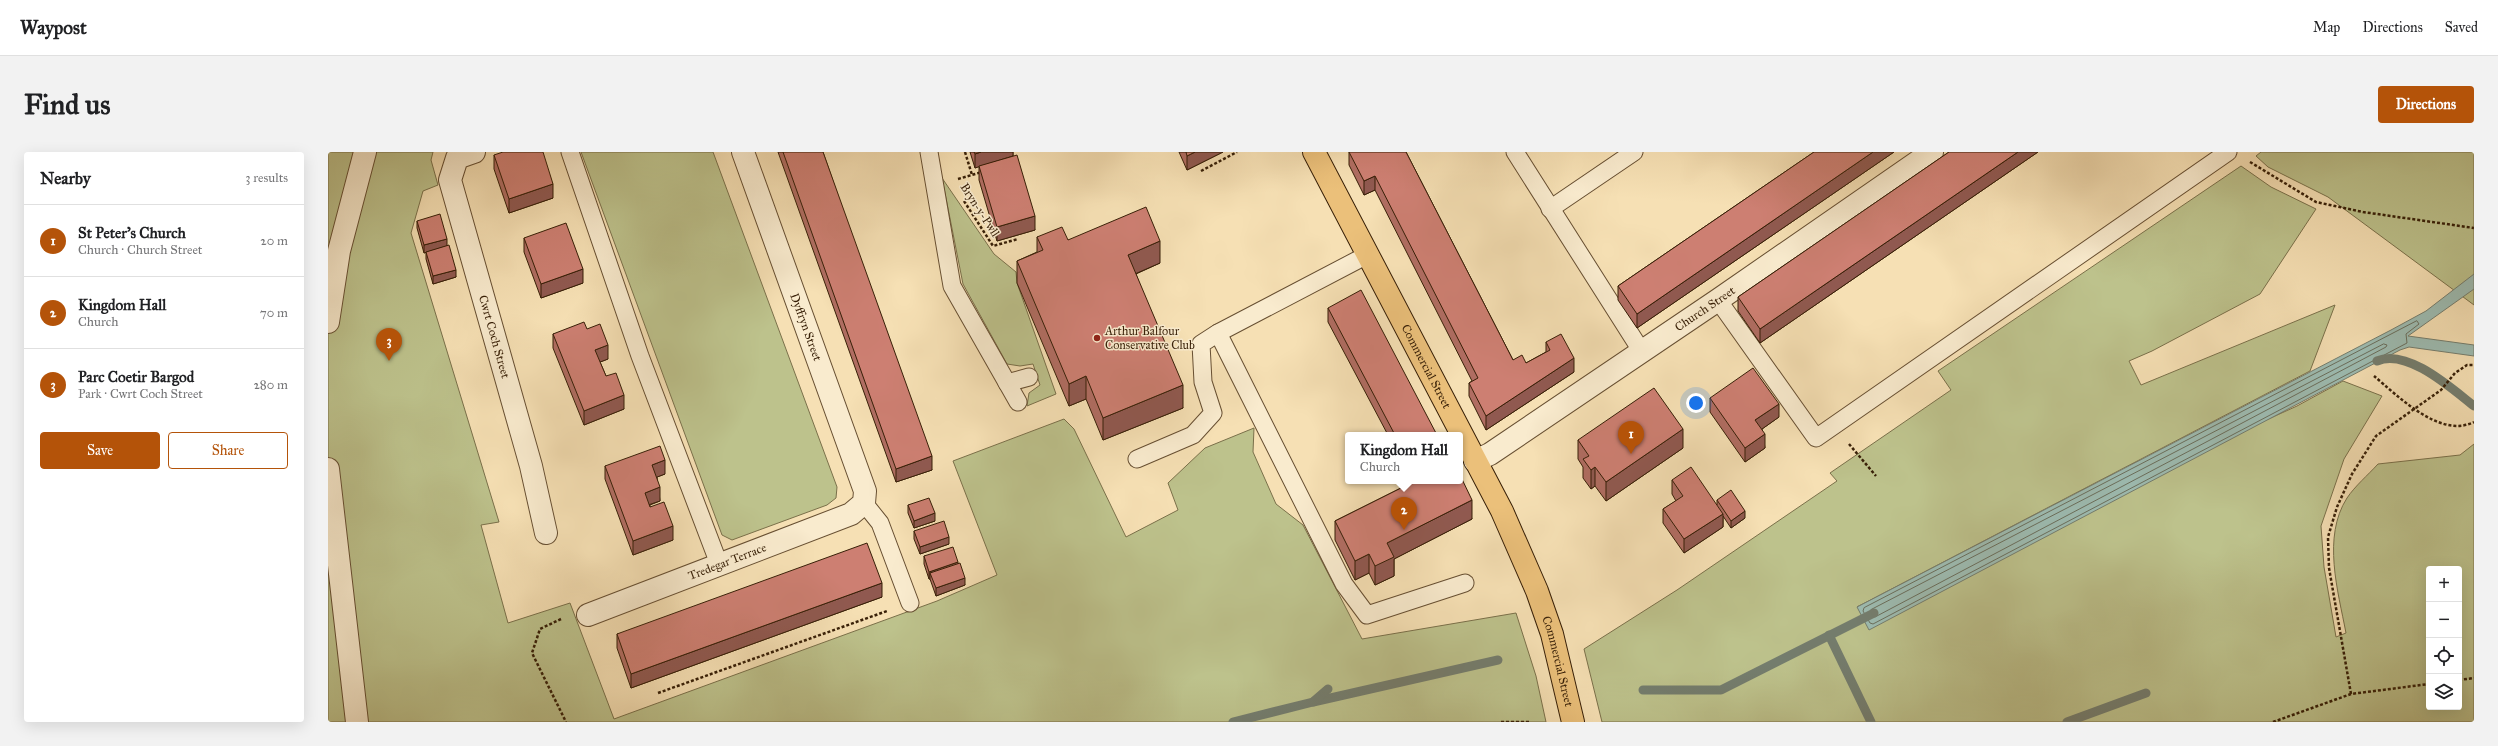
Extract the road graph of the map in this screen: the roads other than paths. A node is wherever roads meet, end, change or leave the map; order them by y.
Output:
1 (365, 152) edge
2 (474, 152) edge
3 (570, 152) edge
4 (743, 152) edge
5 (929, 152) edge
6 (1515, 152) edge
7 (1634, 152) edge
8 (1932, 152) edge
9 (2228, 152) edge
10 (1319, 153) edge
11 (1550, 209) junction
12 (1369, 254) junction
13 (1718, 300) junction
14 (328, 322) edge
15 (1218, 333) junction
16 (1642, 352) junction
17 (1029, 377) dead end
18 (1007, 383) junction
19 (1018, 402) dead end
20 (1460, 432) edge
21 (1463, 438) edge
22 (1137, 459) dead end
23 (1475, 462) junction
24 (328, 469) edge
25 (864, 503) junction
26 (546, 533) dead end
27 (719, 564) junction
28 (1465, 583) dead end
29 (910, 603) road end
30 (588, 614) road end
31 (357, 722) edge
32 (1572, 722) edge

1 - 14 street
2 - 26 street, Cwrt Coch Street
3 - 27 lane
4 - 25 street, Dyffryn Street
5 - 18 lane
6 - 11 lane
7 - 11 lane
8 - 13 street, Church Street
9 - 13 lane
10 - 12 main road, Commercial Street
11 - 16 lane
12 - 15 lane
12 - 20 main road, Commercial Street
13 - 16 street, Church Street
15 - 22 lane
15 - 28 lane
16 - 23 street, Church Street
17 - 18 lane
18 - 19 lane
21 - 23 main road, Commercial Street
23 - 32 main road, Commercial Street
24 - 31 street
25 - 27 street, Tredegar Terrace
25 - 29 lane
27 - 30 street, Tredegar Terrace

